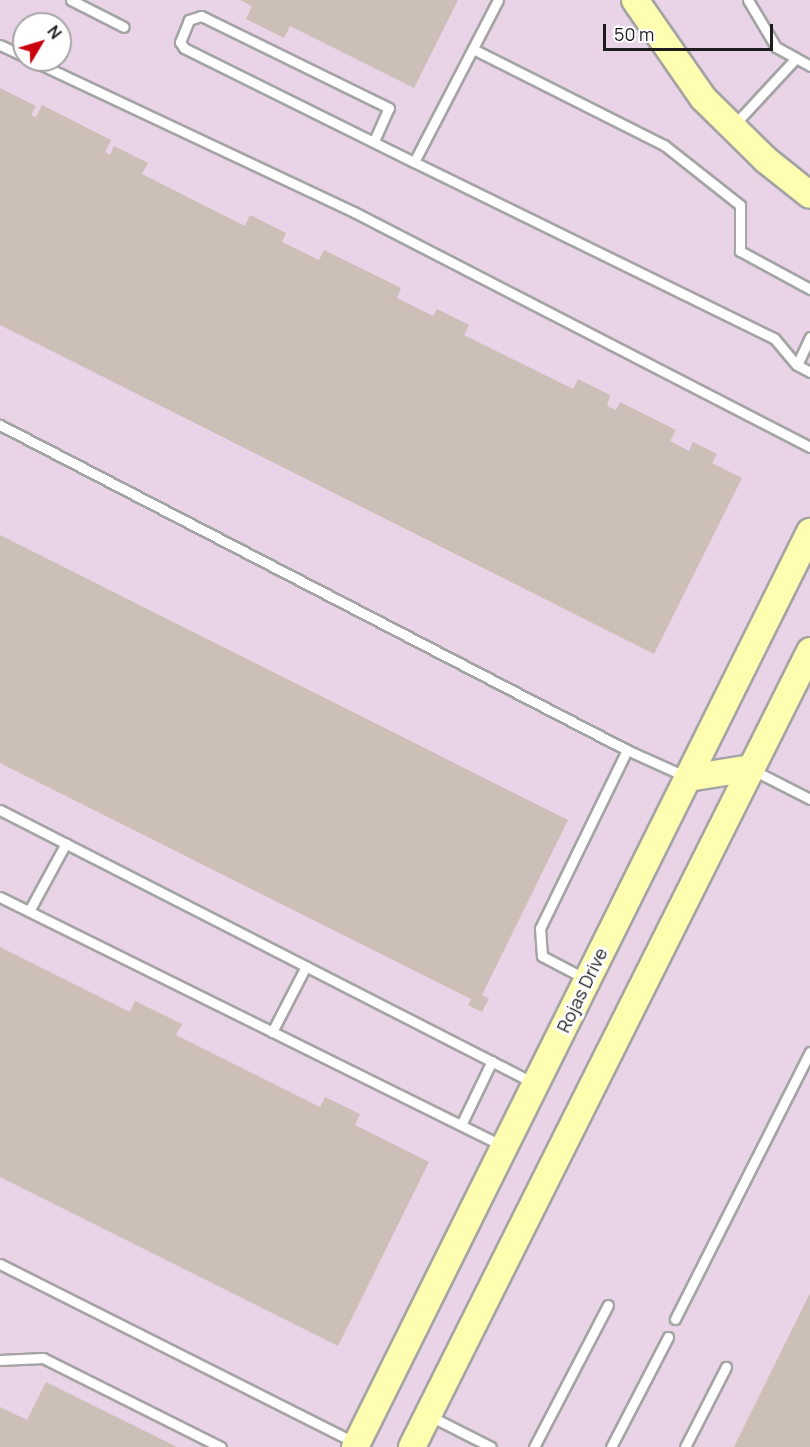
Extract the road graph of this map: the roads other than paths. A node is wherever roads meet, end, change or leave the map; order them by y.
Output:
1 (71, 0) edge
2 (498, 0) edge
3 (636, 0) edge
4 (748, 0) edge
5 (124, 27) dead end
6 (473, 49) junction
7 (796, 58) junction
8 (810, 66) edge
9 (57, 72) edge
10 (732, 127) junction
11 (374, 141) junction
12 (414, 162) junction
13 (810, 195) edge
14 (810, 289) edge
15 (810, 337) edge
16 (797, 365) junction
17 (810, 372) edge
18 (0, 425) edge
19 (810, 447) edge
20 (810, 532) edge
21 (810, 651) edge
22 (627, 750) junction
23 (751, 768) junction
24 (688, 777) junction
25 (810, 799) edge
26 (0, 810) edge
27 (66, 843) junction
28 (0, 897) edge
29 (29, 911) junction
30 (306, 966) junction
31 (587, 979) junction
32 (272, 1032) junction
33 (810, 1052) edge
34 (492, 1061) junction
35 (536, 1084) junction
36 (461, 1125) junction
37 (505, 1147) junction
38 (0, 1264) edge
39 (608, 1305) dead end
40 (675, 1320) dead end
41 (668, 1337) dead end
42 (0, 1360) edge
43 (726, 1367) dead end
44 (428, 1415) junction
45 (355, 1445) edge
46 (222, 1447) edge
47 (412, 1447) edge
48 (491, 1447) edge
49 (534, 1447) edge
50 (610, 1447) edge
51 (685, 1447) edge

1 - 5 lane
2 - 6 lane
3 - 10 main road
4 - 7 lane
6 - 12 lane
6 - 14 lane
7 - 8 lane
7 - 10 lane
9 - 19 lane
10 - 13 main road
11 - 11 lane
11 - 12 lane
12 - 16 lane
15 - 16 lane
16 - 17 lane
18 - 22 lane
20 - 24 main road, Rojas Drive
21 - 23 main road
22 - 24 lane
22 - 31 lane
23 - 24 main road
23 - 25 lane
23 - 44 main road
24 - 31 main road, Rojas Drive
26 - 27 lane
27 - 29 lane
27 - 30 lane
28 - 29 lane
29 - 32 lane
30 - 32 lane
30 - 34 lane
31 - 35 main road, Rojas Drive
32 - 36 lane
33 - 40 lane
34 - 35 lane
34 - 36 lane
35 - 37 main road, Rojas Drive
36 - 37 lane
37 - 45 main road, Rojas Drive
38 - 45 lane
39 - 49 lane
41 - 50 lane
42 - 46 lane
43 - 51 lane
44 - 47 main road
44 - 48 lane

